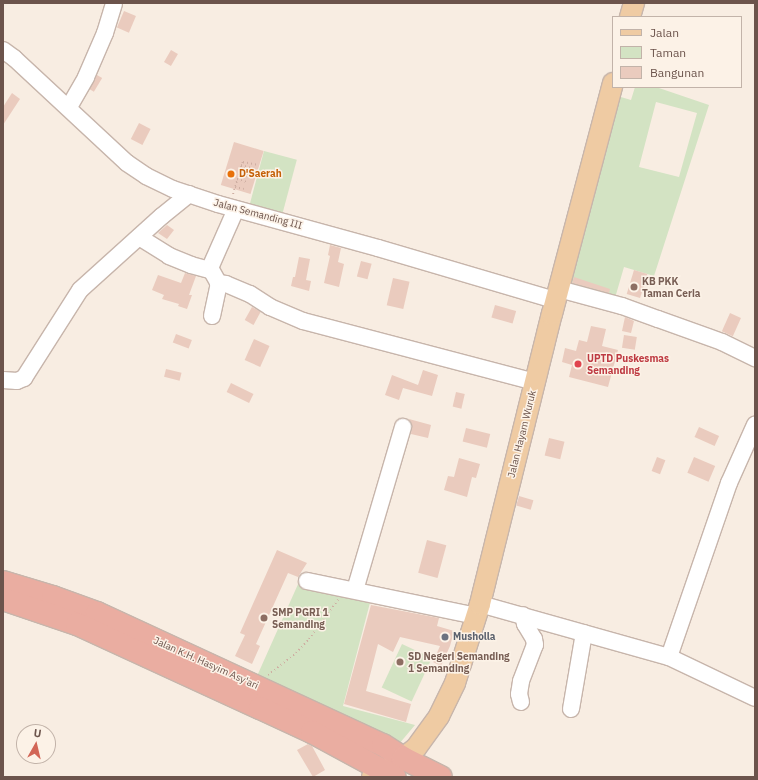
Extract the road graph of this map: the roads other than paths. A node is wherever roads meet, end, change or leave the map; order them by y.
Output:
1 (114, 3) edge
2 (634, 3) edge
3 (630, 16) edge
4 (3, 50) edge
5 (612, 87) edge
6 (69, 107) junction
7 (189, 194) junction
8 (236, 209) junction
9 (139, 237) junction
10 (214, 276) junction
11 (558, 294) junction
12 (212, 316) dead end
13 (755, 358) edge
14 (3, 380) edge
15 (535, 382) junction
16 (755, 425) edge
17 (403, 427) dead end
18 (307, 581) dead end
19 (3, 582) edge
20 (355, 590) junction
21 (3, 599) edge
22 (478, 610) junction
23 (523, 615) junction
24 (584, 633) junction
25 (669, 657) junction
26 (755, 698) edge
27 (521, 702) dead end
28 (571, 710) dead end
29 (389, 770) edge
30 (441, 777) edge

1 - 6 street
2 - 3 main road
4 - 6 street, Jalan Semanding III
5 - 11 main road, Jalan Hayam Wuruk
6 - 7 street, Jalan Semanding III
7 - 8 street, Jalan Semanding III
7 - 9 street
8 - 10 street
8 - 11 street, Jalan Semanding III
9 - 10 street
9 - 14 street
10 - 12 street
10 - 15 street
11 - 13 street, Jalan Semanding III
11 - 15 main road, Jalan Hayam Wuruk
15 - 22 main road, Jalan Hayam Wuruk
16 - 25 street
17 - 20 street
18 - 20 street
19 - 29 highway, Jalan K.H. Hasyim Asy'ari
20 - 22 street
21 - 29 highway, Jalan K.H. Hasyim Asy'ari
22 - 23 street
22 - 29 main road, Jalan Hayam Wuruk
23 - 24 street
23 - 27 street
24 - 25 street
24 - 28 street
25 - 26 street
29 - 30 highway

